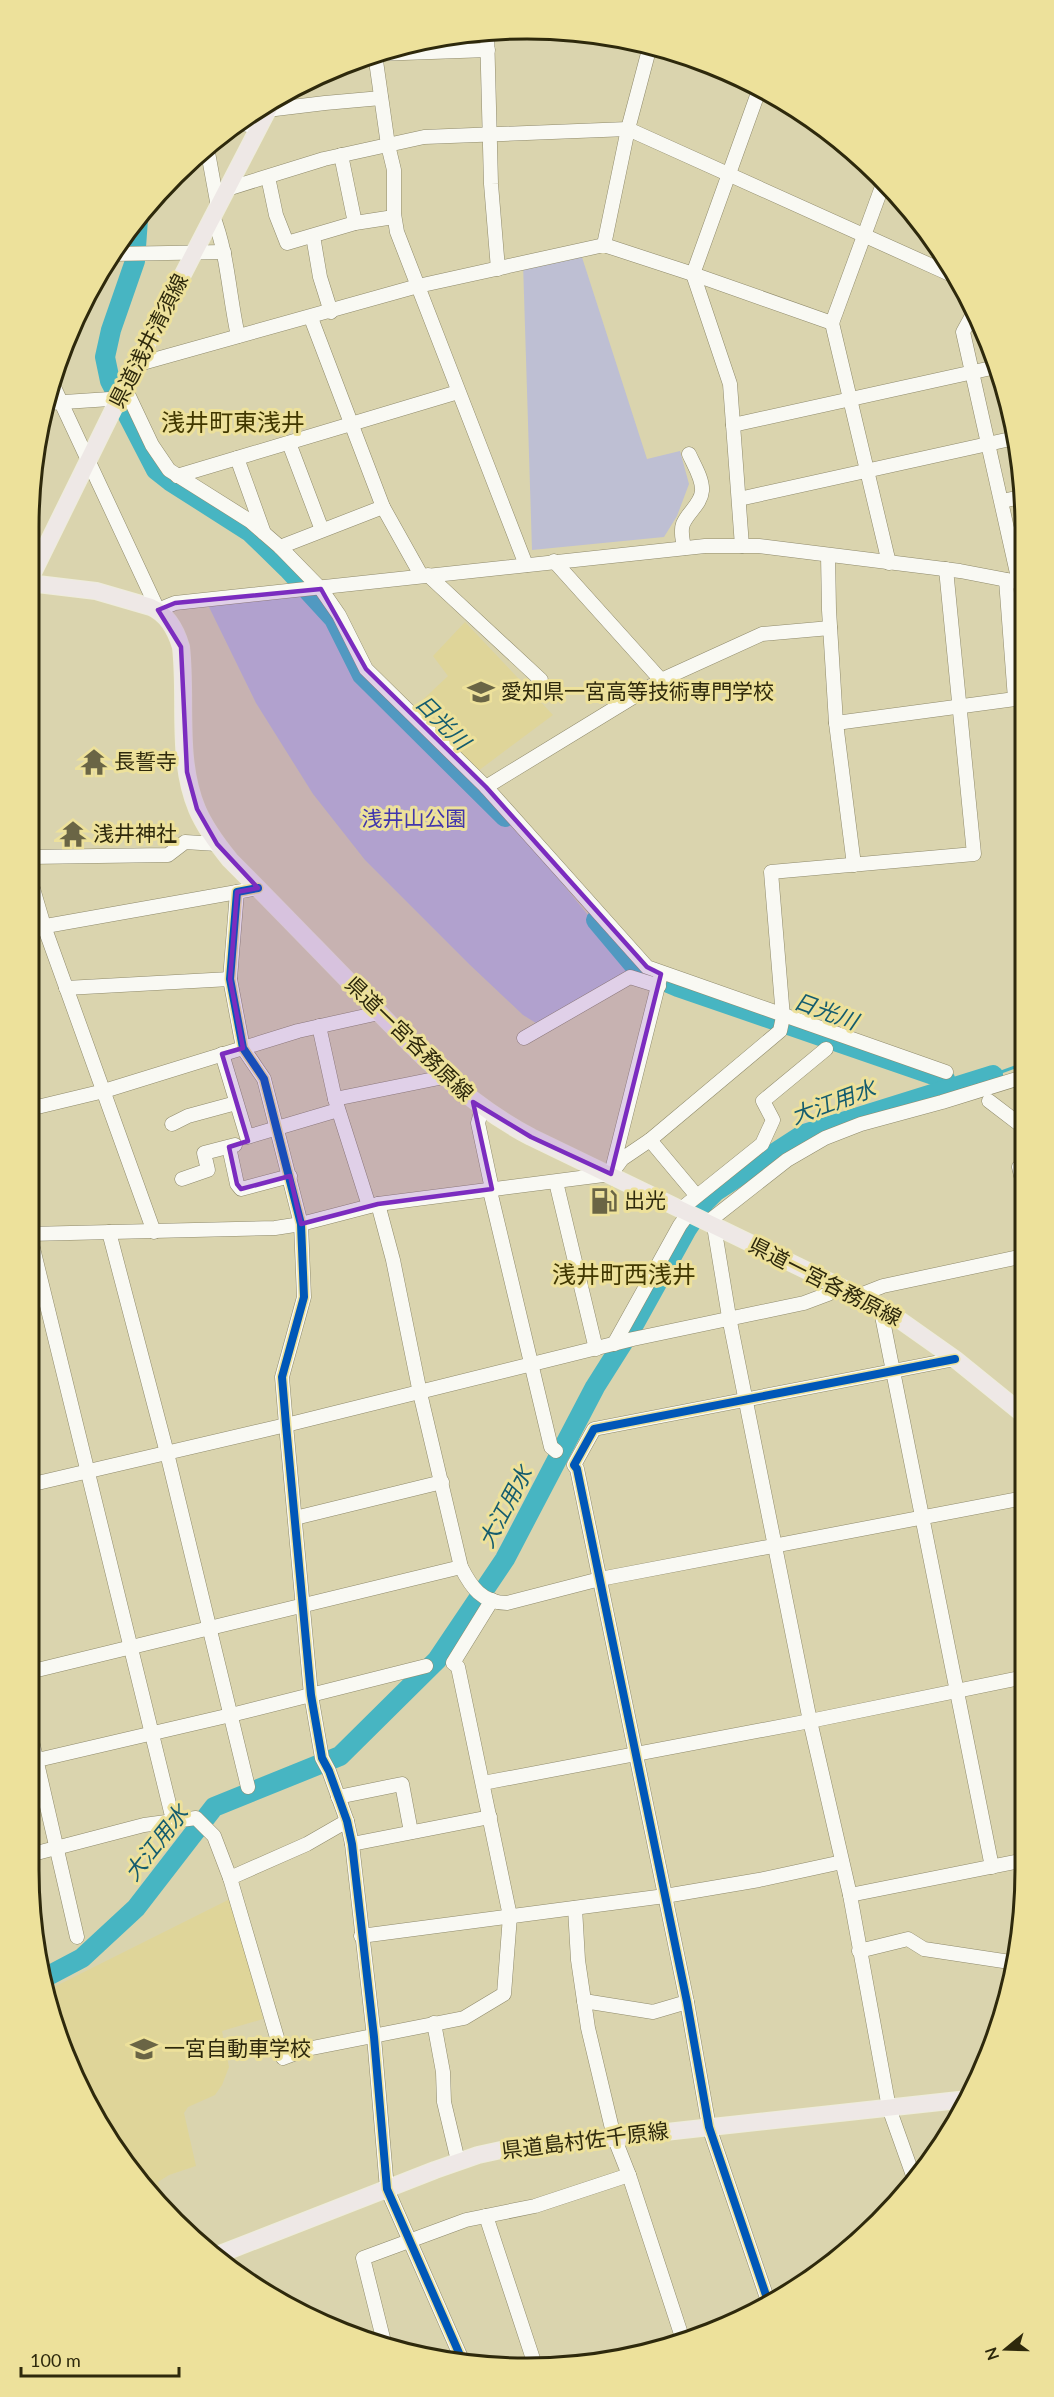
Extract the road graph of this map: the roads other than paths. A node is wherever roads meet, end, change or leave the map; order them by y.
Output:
1 (488, 41) edge
2 (488, 50) junction
3 (414, 53) edge
4 (648, 55) edge
5 (376, 63) edge
6 (757, 96) edge
7 (381, 98) junction
8 (281, 105) edge
9 (264, 116) edge
10 (250, 125) edge
11 (259, 127) junction
12 (628, 129) junction
13 (491, 133) junction
14 (388, 145) junction
15 (341, 155) junction
16 (208, 157) edge
17 (728, 174) junction
18 (268, 177) junction
19 (227, 189) junction
20 (880, 191) edge
21 (215, 211) junction
22 (394, 217) junction
23 (355, 223) junction
24 (864, 234) junction
25 (313, 236) junction
26 (604, 245) junction
27 (224, 252) junction
28 (194, 253) junction
29 (122, 254) edge
30 (498, 269) junction
31 (942, 270) edge
32 (693, 274) junction
33 (418, 286) junction
34 (330, 312) junction
35 (311, 318) junction
36 (969, 321) edge
37 (832, 323) junction
38 (238, 336) junction
39 (140, 361) junction
40 (989, 369) edge
41 (974, 372) junction
42 (458, 392) junction
43 (122, 393) junction
44 (849, 400) junction
45 (55, 402) edge
46 (56, 403) edge
47 (352, 425) junction
48 (733, 425) junction
49 (1007, 440) edge
50 (288, 443) junction
51 (989, 444) junction
52 (689, 454) dead end
53 (237, 458) junction
54 (88, 459) junction
55 (866, 470) junction
56 (177, 476) junction
57 (1014, 498) edge
58 (739, 499) junction
59 (1002, 501) junction
60 (383, 507) junction
61 (322, 530) junction
62 (264, 533) junction
63 (742, 546) junction
64 (280, 547) junction
65 (684, 548) junction
66 (828, 555) junction
67 (39, 559) edge
68 (554, 561) junction
69 (884, 562) junction
70 (526, 565) junction
71 (946, 569) junction
72 (424, 575) junction
73 (1015, 576) edge
74 (1015, 582) edge
75 (39, 583) edge
76 (321, 589) junction
77 (158, 610) junction
78 (830, 628) junction
79 (541, 680) dead end
80 (661, 680) junction
81 (1015, 698) edge
82 (958, 706) junction
83 (836, 723) junction
84 (486, 787) junction
85 (217, 844) junction
86 (39, 857) edge
87 (854, 865) junction
88 (258, 888) junction
89 (237, 892) junction
90 (39, 910) edge
91 (44, 926) junction
92 (39, 927) edge
93 (230, 980) junction
94 (660, 980) junction
95 (66, 988) junction
96 (379, 1013) junction
97 (783, 1017) junction
98 (319, 1026) junction
99 (524, 1038) dead end
100 (243, 1048) junction
101 (826, 1049) dead end
102 (222, 1054) junction
103 (946, 1072) dead end
104 (444, 1077) junction
105 (1015, 1079) edge
106 (104, 1091) junction
107 (989, 1101) dead end
108 (236, 1103) junction
109 (336, 1104) junction
110 (39, 1106) edge
111 (482, 1108) junction
112 (1015, 1121) edge
113 (172, 1124) dead end
114 (278, 1130) junction
115 (249, 1137) junction
116 (650, 1140) junction
117 (229, 1147) junction
118 (610, 1174) junction
119 (290, 1176) junction
120 (182, 1179) dead end
121 (556, 1182) junction
122 (492, 1190) junction
123 (696, 1195) junction
124 (374, 1205) junction
125 (698, 1218) junction
126 (301, 1224) junction
127 (109, 1232) junction
128 (154, 1232) junction
129 (39, 1233) edge
130 (1015, 1258) edge
131 (39, 1278) edge
132 (841, 1286) junction
133 (860, 1295) junction
134 (43, 1296) junction
135 (39, 1297) edge
136 (880, 1306) junction
137 (729, 1317) junction
138 (614, 1344) junction
139 (596, 1349) junction
140 (955, 1359) junction
141 (531, 1365) junction
142 (894, 1371) junction
143 (420, 1393) junction
144 (747, 1401) junction
145 (1015, 1408) edge
146 (286, 1425) junction
147 (556, 1451) dead end
148 (167, 1453) junction
149 (87, 1471) junction
150 (39, 1482) edge
151 (442, 1482) junction
152 (1015, 1500) edge
153 (296, 1518) junction
154 (924, 1518) junction
155 (776, 1545) junction
156 (461, 1567) junction
157 (600, 1579) junction
158 (492, 1600) junction
159 (302, 1606) junction
160 (210, 1629) junction
161 (131, 1647) junction
162 (426, 1666) dead end
163 (39, 1669) edge
164 (1015, 1679) edge
165 (958, 1691) junction
166 (311, 1695) junction
167 (231, 1715) junction
168 (810, 1721) junction
169 (151, 1734) junction
170 (636, 1754) junction
171 (39, 1760) edge
172 (39, 1783) edge
173 (483, 1783) junction
174 (248, 1787) dead end
175 (338, 1797) junction
176 (490, 1817) junction
177 (173, 1820) junction
178 (347, 1821) junction
179 (411, 1832) junction
180 (352, 1844) junction
181 (57, 1848) junction
182 (39, 1852) edge
183 (842, 1862) junction
184 (1015, 1862) edge
185 (992, 1867) junction
186 (230, 1878) junction
187 (850, 1895) junction
188 (665, 1896) junction
189 (575, 1908) junction
190 (510, 1916) junction
191 (361, 1936) junction
192 (76, 1937) dead end
193 (859, 1951) junction
194 (1007, 1961) edge
195 (584, 2001) junction
196 (687, 2002) junction
197 (434, 2023) junction
198 (374, 2037) junction
199 (957, 2100) edge
200 (889, 2108) junction
201 (709, 2127) junction
202 (614, 2137) junction
203 (458, 2162) junction
204 (911, 2170) edge
205 (629, 2175) junction
206 (387, 2189) junction
207 (486, 2216) junction
208 (409, 2241) junction
209 (224, 2252) edge
210 (766, 2296) edge
211 (681, 2333) edge
212 (382, 2336) edge
213 (459, 2353) edge
214 (533, 2358) edge

1 - 2 street
2 - 3 street
2 - 13 street
4 - 12 street
5 - 7 street
6 - 17 street
7 - 8 street
7 - 14 street
9 - 11 main road, 県道浅井清須線
10 - 11 street
11 - 19 main road, 県道浅井清須線
12 - 13 street
12 - 17 street
12 - 26 street
13 - 14 street
13 - 30 street
14 - 15 street
14 - 22 street
15 - 18 street
15 - 23 street
16 - 21 street
17 - 24 street
17 - 32 street
18 - 19 street
18 - 25 street
19 - 21 main road, 県道浅井清須線
20 - 24 street
21 - 27 street
21 - 28 main road, 県道浅井清須線
22 - 23 street
22 - 33 street
23 - 25 street
24 - 31 street
24 - 37 street
25 - 34 street
26 - 30 street
26 - 32 street
27 - 28 street
27 - 38 street
28 - 29 street
28 - 39 main road, 県道浅井清須線
30 - 33 street
32 - 37 street
32 - 48 street
33 - 34 street
33 - 42 street
34 - 35 street
35 - 38 street
35 - 47 street
36 - 41 street
37 - 44 street
38 - 39 street
39 - 43 main road, 県道浅井清須線
40 - 41 street
41 - 44 street
41 - 51 street
42 - 47 street
42 - 70 street
43 - 45 street
43 - 54 main road, 県道浅井清須線
43 - 56 street
44 - 48 street
44 - 55 street
46 - 54 street
47 - 50 street
47 - 60 street
48 - 58 street
49 - 51 street
50 - 53 street
50 - 61 street
51 - 55 street
51 - 59 street
52 - 65 street
53 - 56 street
53 - 62 street
54 - 67 main road, 県道浅井清須線
54 - 77 street
55 - 58 street
55 - 69 street
56 - 62 street
57 - 59 street
58 - 63 street
59 - 73 street
60 - 61 street
60 - 72 street
61 - 64 street
62 - 64 street
63 - 65 street
63 - 66 street
64 - 76 street
65 - 68 street
66 - 69 street
66 - 78 street
68 - 70 street
68 - 80 street
69 - 71 street
70 - 72 street
71 - 74 street
71 - 82 street
72 - 76 street
72 - 79 street
75 - 77 main road
76 - 77 street
76 - 84 street
77 - 85 main road, 県道一宮各務原線
78 - 80 street
78 - 83 street
80 - 84 street
81 - 82 street
82 - 83 street
82 - 87 street
83 - 87 street
84 - 94 street
85 - 86 street
85 - 88 main road, 県道一宮各務原線
87 - 97 street
88 - 89 street
88 - 96 main road, 県道一宮各務原線
89 - 91 street
89 - 93 street
90 - 91 street
91 - 92 street
91 - 95 street
93 - 95 street
93 - 100 street
94 - 97 street
94 - 99 street
94 - 118 street
95 - 106 street
96 - 98 street
96 - 104 main road, 県道一宮各務原線
97 - 103 street
97 - 116 street
98 - 100 street
98 - 109 street
100 - 102 street
100 - 114 street
101 - 123 street
102 - 106 street
102 - 108 street
104 - 109 street
104 - 111 main road, 県道一宮各務原線
105 - 125 street
106 - 110 street
106 - 128 street
107 - 112 street
108 - 113 street
108 - 115 street
109 - 114 street
109 - 124 street
111 - 118 main road, 県道一宮各務原線
111 - 122 street
114 - 115 street
114 - 119 street
115 - 117 street
116 - 118 street
116 - 123 street
117 - 119 street
117 - 120 street
118 - 121 street
118 - 125 main road, 県道一宮各務原線
119 - 126 street
121 - 122 street
121 - 139 street
122 - 124 street
122 - 141 street
123 - 125 street
124 - 126 street
124 - 143 street
125 - 132 main road, 県道一宮各務原線
125 - 137 street
125 - 138 street
126 - 128 street
126 - 146 street
127 - 128 street
127 - 129 street
127 - 148 street
130 - 133 street
131 - 134 street
132 - 133 main road, 県道一宮各務原線
132 - 137 street
133 - 136 main road, 県道一宮各務原線
134 - 135 street
134 - 149 street
136 - 140 main road, 県道一宮各務原線
136 - 142 street
137 - 138 street
137 - 144 street
138 - 139 street
139 - 141 street
140 - 142 street
140 - 145 main road, 県道一宮各務原線
141 - 143 street
141 - 147 street
142 - 144 street
142 - 154 street
143 - 146 street
143 - 151 street
144 - 155 street
144 - 157 street
146 - 148 street
146 - 153 street
148 - 149 street
148 - 160 street
149 - 150 street
149 - 161 street
151 - 153 street
151 - 156 street
152 - 154 street
153 - 159 street
154 - 155 street
154 - 165 street
155 - 157 street
155 - 168 street
156 - 158 street
156 - 159 street
157 - 158 street
157 - 170 street
158 - 173 street
159 - 160 street
159 - 166 street
160 - 161 street
160 - 167 street
161 - 163 street
161 - 169 street
162 - 166 street
164 - 165 street
165 - 168 street
165 - 185 street
166 - 167 street
166 - 175 street
167 - 169 street
167 - 174 street
168 - 170 street
168 - 183 street
169 - 171 street
169 - 177 street
170 - 173 street
170 - 188 street
172 - 181 street
173 - 176 street
175 - 178 street
175 - 179 street
176 - 179 street
176 - 190 street
177 - 181 street
177 - 186 street
178 - 180 street
178 - 186 street
179 - 180 street
180 - 191 street
181 - 182 street
181 - 192 street
183 - 187 street
183 - 188 street
184 - 185 street
185 - 187 street
186 - 198 street
187 - 193 street
188 - 189 street
188 - 196 street
189 - 190 street
189 - 195 street
190 - 191 street
190 - 197 street
191 - 198 street
193 - 194 street
193 - 200 street
195 - 196 street
195 - 202 street
196 - 201 street
197 - 198 street
197 - 203 street
198 - 206 street
199 - 200 main road, 県道島村佐千原線
200 - 201 main road, 県道島村佐千原線
200 - 204 street
201 - 202 main road, 県道島村佐千原線
201 - 210 street
202 - 203 main road, 県道島村佐千原線
202 - 205 street
203 - 206 main road, 県道島村佐千原線
205 - 207 street
205 - 211 street
206 - 208 street
206 - 209 main road, 県道島村佐千原線
207 - 208 street
207 - 214 street
208 - 212 street
208 - 213 street

